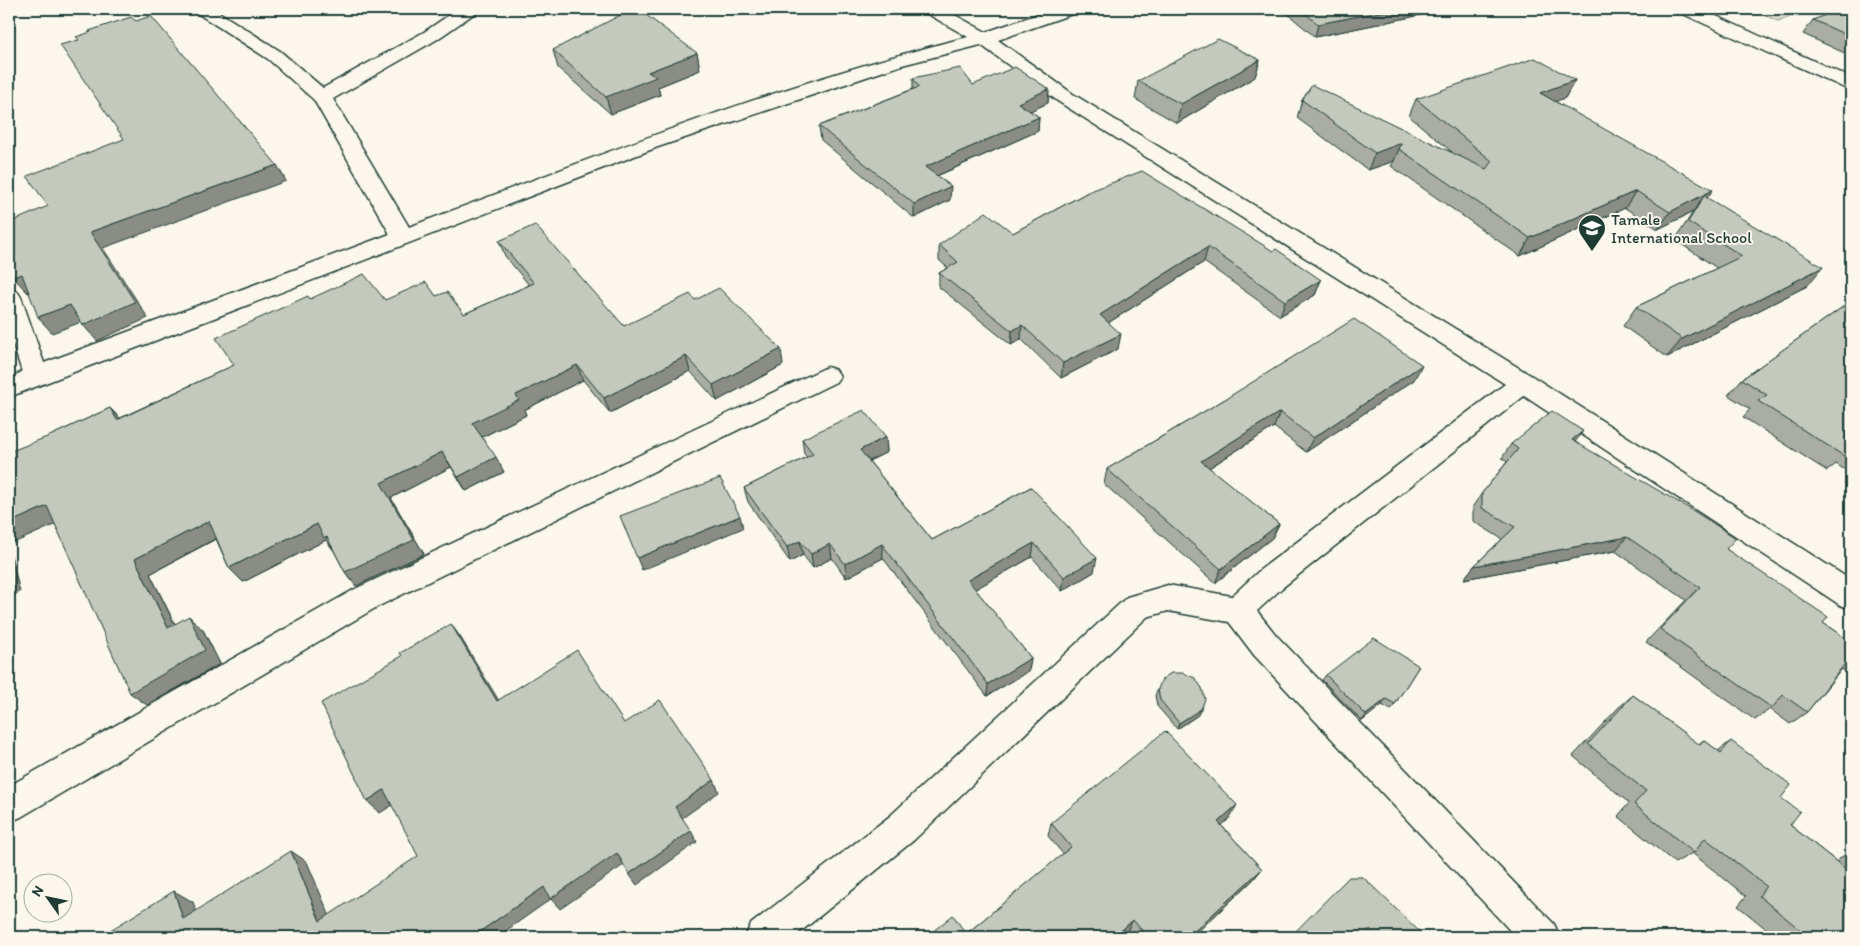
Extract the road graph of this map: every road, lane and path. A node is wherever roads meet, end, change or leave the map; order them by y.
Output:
1 (203, 9) edge
2 (470, 9) edge
3 (932, 9) edge
4 (1068, 9) edge
5 (1687, 9) edge
6 (984, 40) junction
7 (1851, 84) edge
8 (322, 97) junction
9 (403, 236) junction
10 (9, 296) edge
11 (36, 376) junction
12 (827, 376) dead end
13 (1523, 383) junction
14 (9, 388) edge
15 (1851, 596) edge
16 (1238, 610) junction
17 (9, 805) edge
18 (764, 937) edge
19 (1541, 937) edge

1 - 8 street
2 - 8 street
3 - 6 street
4 - 6 street
5 - 7 street
6 - 9 street
6 - 13 street
8 - 9 street
9 - 11 street
10 - 11 street
11 - 14 street
12 - 17 street
13 - 15 street
13 - 16 street
16 - 18 street
16 - 19 street

